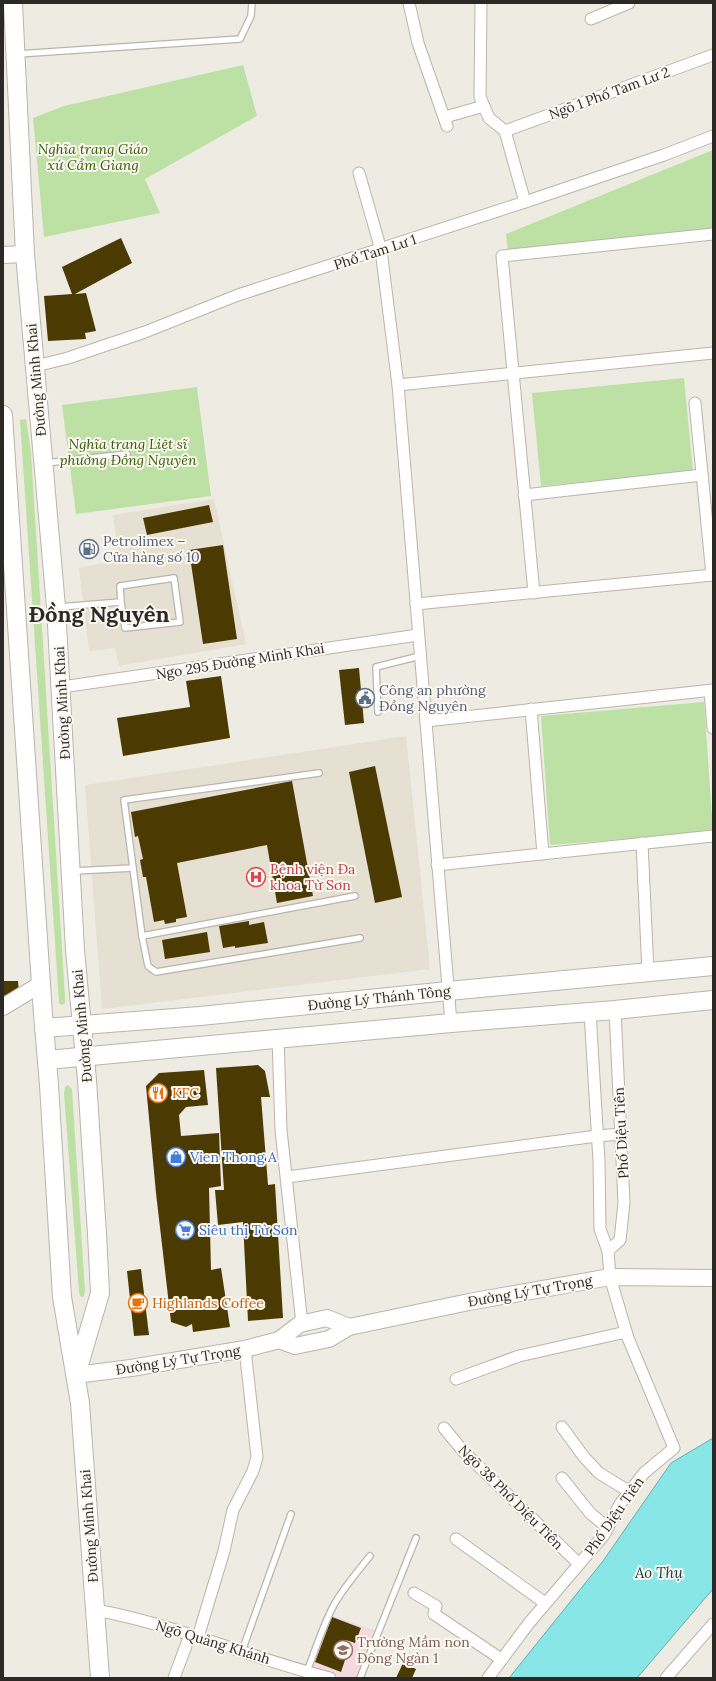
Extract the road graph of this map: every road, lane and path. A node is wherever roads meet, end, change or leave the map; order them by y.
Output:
1 (13, 3) edge
2 (252, 3) edge
3 (409, 3) edge
4 (481, 3) edge
5 (629, 3) edge
6 (591, 18) dead end
7 (713, 54) edge
8 (15, 55) junction
9 (484, 106) junction
10 (506, 131) junction
11 (713, 136) edge
12 (359, 173) dead end
13 (525, 202) junction
14 (713, 234) edge
15 (381, 250) junction
16 (25, 254) junction
17 (3, 255) edge
18 (713, 353) edge
19 (36, 366) junction
20 (512, 373) junction
21 (398, 385) junction
22 (696, 403) dead end
23 (3, 415) edge
24 (127, 454) dead end
25 (44, 463) junction
26 (702, 475) junction
27 (524, 495) junction
28 (713, 575) edge
29 (534, 593) junction
30 (121, 602) junction
31 (416, 604) junction
32 (56, 607) junction
33 (418, 635) junction
34 (420, 656) junction
35 (62, 687) junction
36 (711, 691) edge
37 (531, 710) junction
38 (378, 712) dead end
39 (426, 721) junction
40 (713, 728) edge
41 (319, 773) dead end
42 (713, 836) edge
43 (642, 843) junction
44 (543, 854) junction
45 (437, 865) junction
46 (133, 868) junction
47 (70, 872) junction
48 (355, 896) dead end
49 (142, 936) junction
50 (360, 938) dead end
51 (713, 966) edge
52 (648, 972) junction
53 (41, 984) junction
54 (448, 991) junction
55 (713, 1000) edge
56 (3, 1007) edge
57 (276, 1008) junction
58 (615, 1010) junction
59 (590, 1012) junction
60 (451, 1023) junction
61 (81, 1026) junction
62 (44, 1028) junction
63 (278, 1038) junction
64 (84, 1057) junction
65 (47, 1060) junction
66 (621, 1134) junction
67 (598, 1136) junction
68 (287, 1177) junction
69 (608, 1251) junction
70 (610, 1277) junction
71 (713, 1278) edge
72 (302, 1324) junction
73 (349, 1327) junction
74 (626, 1332) junction
75 (279, 1340) junction
76 (245, 1349) junction
77 (76, 1375) junction
78 (456, 1379) dead end
79 (562, 1427) dead end
80 (444, 1428) dead end
81 (562, 1478) dead end
82 (630, 1492) junction
83 (291, 1514) dead end
84 (608, 1528) junction
85 (416, 1538) dead end
86 (456, 1539) dead end
87 (370, 1556) dead end
88 (579, 1564) junction
89 (414, 1592) dead end
90 (545, 1603) junction
91 (96, 1610) junction
92 (713, 1624) edge
93 (194, 1636) junction
94 (242, 1651) junction
95 (501, 1660) junction
96 (307, 1671) junction
97 (100, 1678) edge
98 (174, 1678) edge
99 (330, 1678) edge
100 (360, 1678) edge
101 (488, 1678) edge
102 (666, 1678) edge

1 - 8 main road, Đường Minh Khai
2 - 8 lane
3 - 9 street
4 - 9 street
5 - 6 street
7 - 10 street, Ngõ 1 Phố Tam Lư 2
8 - 16 main road, Đường Minh Khai
9 - 10 street
10 - 13 street
11 - 13 street, Phố Tam Lư 1
12 - 15 street
13 - 15 street, Phố Tam Lư 1
14 - 20 street
15 - 19 street, Phố Tam Lư 1
15 - 21 street
16 - 17 main road
16 - 19 main road, Đường Minh Khai
18 - 20 street
19 - 25 main road, Đường Minh Khai
20 - 21 street
20 - 27 street
21 - 31 street
22 - 26 street
23 - 53 main road, Đường Minh Khai
24 - 25 lane
25 - 32 main road, Đường Minh Khai
26 - 27 street
26 - 28 street
27 - 29 street
28 - 29 street
29 - 31 street
30 - 30 lane
30 - 32 lane
31 - 33 street
32 - 35 main road, Đường Minh Khai
33 - 34 street
33 - 35 street, Ngo 295 Đường Minh Khai
34 - 38 lane
34 - 39 street
35 - 47 main road, Đường Minh Khai
36 - 37 street
36 - 40 street
37 - 39 street
37 - 44 street
39 - 45 street
41 - 46 lane
42 - 43 street
43 - 44 street
43 - 52 street
44 - 45 street
45 - 54 street
46 - 47 lane
46 - 49 lane
47 - 61 main road, Đường Minh Khai
48 - 49 lane
49 - 50 lane
51 - 52 main road, Đường Lý Thánh Tông
52 - 54 main road, Đường Lý Thánh Tông
53 - 56 main road
53 - 62 main road, Đường Minh Khai
54 - 57 main road, Đường Lý Thánh Tông
54 - 60 street
55 - 58 main road
57 - 61 main road, Đường Lý Thánh Tông
57 - 63 main road
58 - 59 main road
58 - 66 street, Phố Diệu Tiên
59 - 60 main road
59 - 67 street, Phố Diệu Tiên
60 - 63 main road
61 - 62 main road, Đường Lý Thánh Tông
61 - 64 main road, Đường Minh Khai
62 - 65 main road, Đường Minh Khai
63 - 64 main road
63 - 68 street
64 - 65 main road
64 - 77 main road, Đường Minh Khai
65 - 77 main road, Đường Minh Khai
66 - 67 street
66 - 69 street, Phố Diệu Tiên
67 - 68 street
67 - 69 street, Phố Diệu Tiên
68 - 72 street
69 - 70 street, Phố Diệu Tiên
70 - 71 main road, Đường Lý Tự Trọng
70 - 73 main road, Đường Lý Tự Trọng
70 - 74 street, Phố Diệu Tiên
72 - 73 main road, Đường Lý Tự Trọng
72 - 75 main road, Đường Lý Tự Trọng
73 - 75 main road, Đường Lý Tự Trọng
74 - 78 street
74 - 82 street, Phố Diệu Tiên
75 - 76 main road, Đường Lý Tự Trọng
76 - 77 main road, Đường Lý Tự Trọng
76 - 93 street
77 - 91 main road, Đường Minh Khai
79 - 82 street
80 - 88 street, Ngõ 38 Phố Diệu Tiên
81 - 84 street
82 - 84 street, Phố Diệu Tiên
83 - 94 lane
84 - 88 street, Phố Diệu Tiên
85 - 100 lane
86 - 90 street
87 - 96 lane
88 - 90 street, Phố Diệu Tiên
89 - 95 street
90 - 95 street, Phố Diệu Tiên
91 - 93 street, Ngõ Quảng Khánh
91 - 97 main road, Đường Minh Khai
92 - 102 street
93 - 94 street, Ngõ Quảng Khánh
93 - 98 street
94 - 96 street, Ngõ Quảng Khánh
95 - 101 street, Phố Diệu Tiên
96 - 99 street, Ngõ Quảng Khánh

